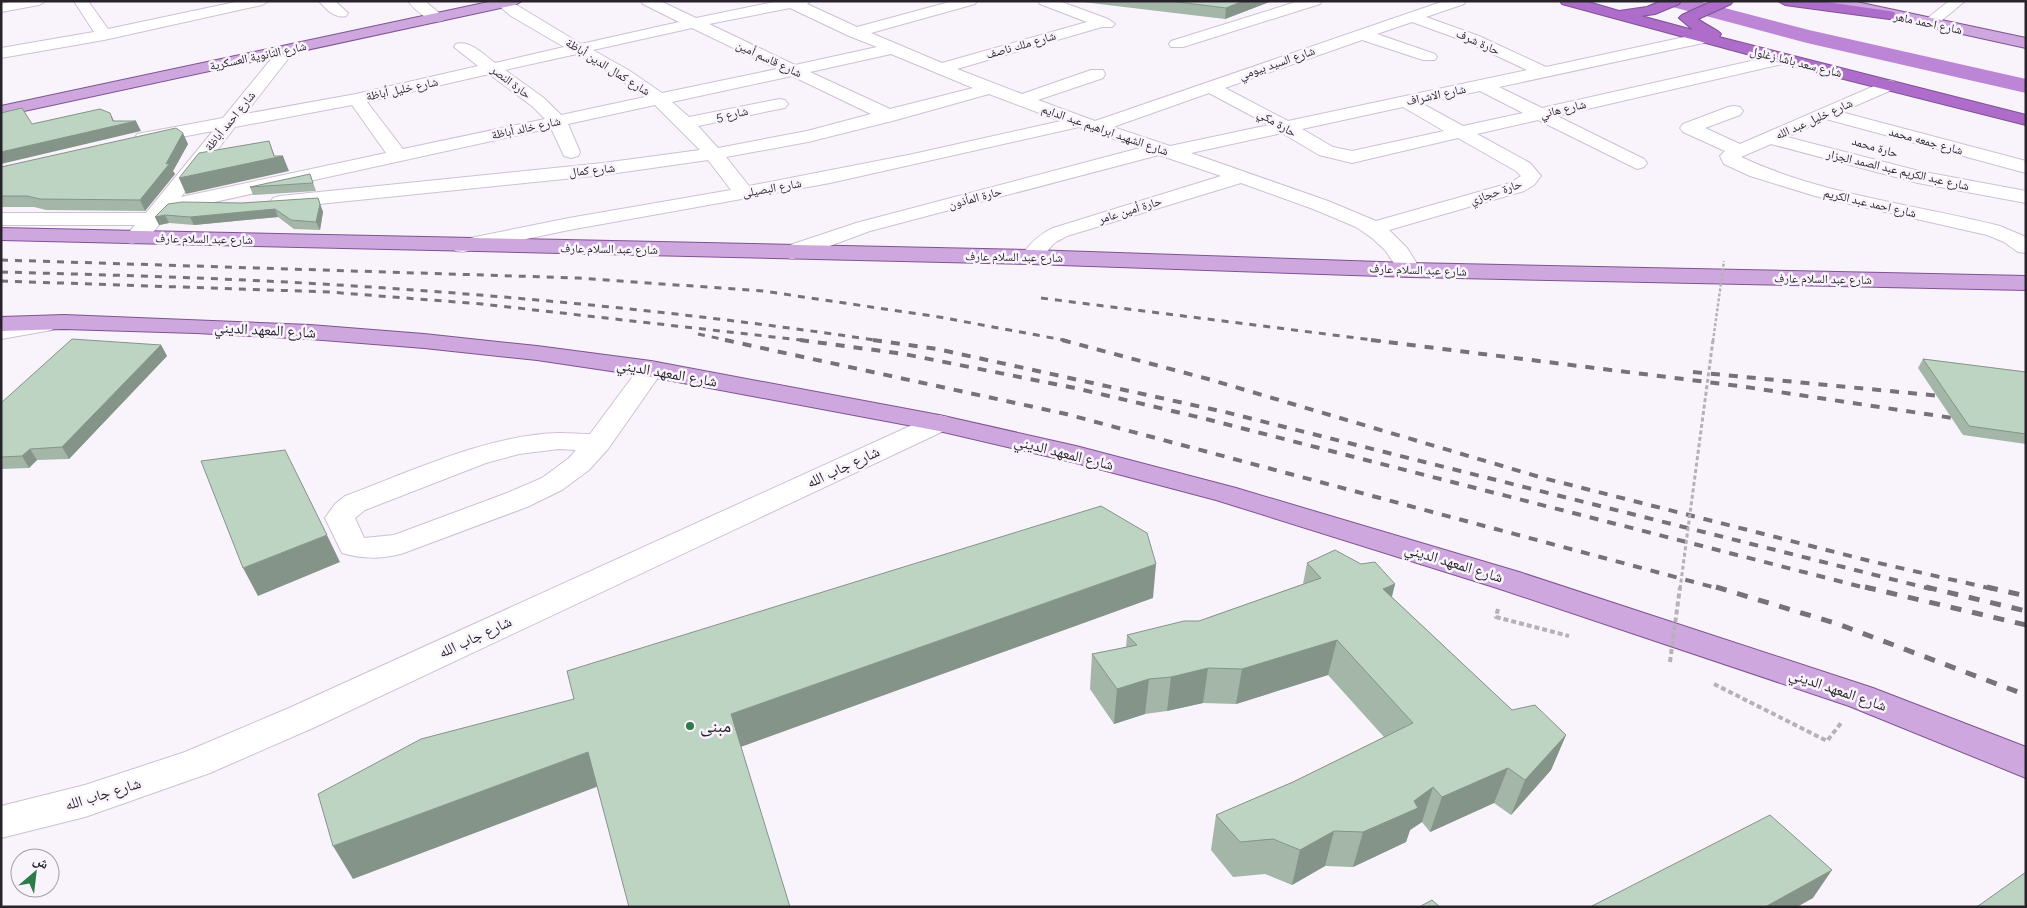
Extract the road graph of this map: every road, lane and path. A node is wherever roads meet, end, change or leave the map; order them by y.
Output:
1 (39, 1) edge
2 (81, 1) edge
3 (203, 1) edge
4 (262, 1) edge
5 (326, 1) edge
6 (414, 1) edge
7 (648, 1) edge
8 (970, 1) edge
9 (1045, 1) edge
10 (1315, 1) edge
11 (1459, 1) edge
12 (1566, 1) edge
13 (1674, 1) edge
14 (1726, 1) edge
15 (1785, 1) edge
16 (1830, 1) edge
17 (506, 2) edge
18 (794, 2) edge
19 (1952, 2) edge
20 (1258, 4) dead end
21 (1, 8) edge
22 (1602, 10) junction
23 (216, 11) junction
24 (1281, 12) junction
25 (1646, 12) junction
26 (341, 13) dead end
27 (1889, 15) junction
28 (1411, 17) junction
29 (437, 18) junction
30 (1687, 19) junction
31 (693, 23) junction
32 (1930, 23) junction
33 (854, 33) junction
34 (1361, 34) junction
35 (104, 35) junction
36 (1703, 38) junction
37 (2026, 43) edge
38 (1177, 44) dead end
39 (462, 47) dead end
40 (891, 48) junction
41 (287, 50) junction
42 (581, 50) junction
43 (1, 53) edge
44 (1430, 57) dead end
45 (1782, 59) junction
46 (494, 68) junction
47 (939, 68) junction
48 (792, 70) junction
49 (1544, 72) junction
50 (1097, 74) dead end
51 (1482, 85) junction
52 (1888, 85) junction
53 (1209, 87) junction
54 (991, 88) junction
55 (356, 99) junction
56 (659, 99) junction
57 (1022, 100) junction
58 (1404, 101) junction
59 (779, 104) dead end
60 (1, 111) edge
61 (1734, 112) dead end
62 (2026, 112) edge
63 (1541, 114) junction
64 (1826, 114) junction
65 (890, 116) junction
66 (2026, 120) edge
67 (557, 121) junction
68 (229, 122) junction
69 (685, 123) junction
70 (1087, 125) junction
71 (1801, 125) junction
72 (1282, 127) junction
73 (1463, 132) junction
74 (1829, 133) dead end
75 (1771, 138) junction
76 (131, 141) edge
77 (1885, 150) dead end
78 (1164, 151) junction
79 (1740, 151) junction
80 (571, 152) dead end
81 (714, 154) junction
82 (398, 156) junction
83 (1344, 156) joint
84 (1637, 163) dead end
85 (2026, 167) edge
86 (1950, 169) dead end
87 (1239, 177) junction
88 (744, 193) junction
89 (2026, 197) edge
90 (187, 202) junction
91 (156, 213) junction
92 (1, 219) edge
93 (1375, 228) junction
94 (1, 234) edge
95 (135, 238) junction
96 (463, 246) junction
97 (2026, 247) edge
98 (792, 252) junction
99 (1031, 257) junction
100 (1724, 261) dead end
101 (1410, 270) junction
102 (2026, 283) edge
103 (1, 314) edge
104 (64, 322) junction
105 (1, 324) edge
106 (1, 332) edge
107 (651, 369) junction
108 (939, 423) junction
109 (598, 443) junction
110 (1496, 617) dead end
111 (1573, 637) dead end
112 (1660, 659) dead end
113 (1670, 662) junction
114 (1679, 666) dead end
115 (1705, 679) dead end
116 (1826, 741) dead end
117 (2026, 763) edge
118 (1, 822) edge

1 - 21 street
2 - 35 street
3 - 23 street
4 - 23 street
5 - 26 street
6 - 29 street
7 - 31 street, شارع قاسم أمين
8 - 33 street
9 - 47 street, شارع ملك ناصف
10 - 24 street
11 - 28 street, شارع السيد بيومي
12 - 22 highway, شارع سعد باشا زغلول
13 - 25 highway
14 - 30 highway
15 - 27 highway
16 - 27 main road, شارع احمد ماهر
17 - 29 main road, شارع الثانوية العسكرية
17 - 42 street, شارع كمال الدين أباظة
18 - 31 street, شارع خليل أباظة
18 - 33 street, شارع الشهيد ابراهيم عبد الدايم
19 - 32 street
20 - 24 street
22 - 25 highway
22 - 36 highway, شارع سعد باشا زغلول
23 - 35 street
24 - 38 street
25 - 30 highway
27 - 32 main road, شارع احمد ماهر
28 - 34 street, شارع السيد بيومي
28 - 49 street, حارة شرف
29 - 41 main road, شارع الثانوية العسكرية
30 - 62 highway, شارع سعد باشا زغلول
31 - 42 street, شارع خليل أباظة
31 - 48 street, شارع قاسم أمين
32 - 37 main road, شارع احمد ماهر
33 - 40 street, شارع الشهيد ابراهيم عبد الدايم
34 - 44 street
34 - 53 street, شارع السيد بيومي
35 - 43 street
36 - 45 highway, شارع سعد باشا زغلول
36 - 49 street, شارع الاشراف
39 - 46 street, حارة النصر
40 - 47 street, شارع الشهيد ابراهيم عبد الدايم
40 - 48 street, شارع خالد أباظة
41 - 60 main road, شارع الثانوية العسكرية
41 - 68 street, شارع احمد أباظة
42 - 46 street, شارع خليل أباظة
42 - 56 street, شارع كمال الدين أباظة
45 - 52 highway, شارع سعد باشا زغلول
45 - 63 street, شارع هاني
46 - 55 street, شارع خليل أباظة
46 - 67 street, حارة النصر
47 - 54 street, شارع الشهيد ابراهيم عبد الدايم
48 - 56 street, شارع خالد أباظة
48 - 65 street, شارع قاسم أمين
49 - 51 street, شارع الاشراف
50 - 57 street
51 - 58 street, شارع الاشراف
51 - 63 street
52 - 64 street, شارع خليل عبد الله
52 - 66 highway, شارع سعد باشا زغلول
53 - 70 street, شارع السيد بيومي
53 - 72 street, حارة مكي
54 - 57 street, شارع الشهيد ابراهيم عبد الدايم
54 - 65 street, شارع كمال
55 - 68 street, شارع خليل أباظة
55 - 82 street
56 - 67 street, شارع خالد أباظة
56 - 69 street, شارع كمال الدين أباظة
57 - 70 street, شارع الشهيد ابراهيم عبد الدايم
58 - 72 street, شارع الاشراف
58 - 73 street, حارة حجازي
59 - 69 street, شارع 5
61 - 79 street
63 - 73 street, شارع هاني
63 - 84 street
64 - 71 street, شارع خليل عبد الله
64 - 85 street, شارع جمعه محمد
65 - 81 street, شارع كمال
67 - 80 street
67 - 82 street, شارع خالد أباظة
68 - 76 street, شارع خليل أباظة
68 - 91 street, شارع احمد أباظة
69 - 81 street, شارع كمال الدين أباظة
70 - 78 street, شارع الشهيد ابراهيم عبد الدايم
70 - 88 street, شارع البصيلى
71 - 74 street
71 - 75 street, شارع خليل عبد الله
72 - 78 street, شارع الاشراف
72 - 83 street, حارة مكي
73 - 83 street, شارع هاني
73 - 93 street, حارة حجازي
75 - 79 street, شارع خليل عبد الله
75 - 89 street, شارع عبد الكريم عبد الصمد الجزار
77 - 86 street, حارة محمد
78 - 87 street, شارع الشهيد ابراهيم عبد الدايم
78 - 98 street, حارة المأذون
79 - 97 street, شارع احمد عبد الكريم
81 - 88 street, شارع كمال الدين أباظة
81 - 90 street, شارع كمال
82 - 90 street, شارع خالد أباظة
87 - 93 street, شارع الشهيد ابراهيم عبد الدايم
87 - 99 street, حارة أمين عامر
88 - 96 street, شارع البصيلى
90 - 91 street, شارع خالد أباظة
91 - 92 street, شارع عبد السلام عارف
91 - 95 street, شارع احمد أباظة
93 - 101 street, شارع الشهيد ابراهيم عبد الدايم
94 - 95 main road, شارع عبد السلام عارف
95 - 96 main road, شارع عبد السلام عارف
96 - 98 main road, شارع عبد السلام عارف
98 - 99 main road, شارع عبد السلام عارف
99 - 101 main road, شارع عبد السلام عارف
100 - 113 path, bridge
101 - 102 main road, شارع عبد السلام عارف
103 - 104 main road, شارع المعهد الديني
104 - 105 main road, شارع المعهد الديني
104 - 106 street
104 - 107 main road, شارع المعهد الديني
107 - 108 main road, شارع المعهد الديني
107 - 109 street
108 - 117 main road, شارع المعهد الديني
108 - 118 street, شارع جاب الله
109 - 109 street
110 - 111 path
112 - 113 path
113 - 114 path
115 - 116 path

